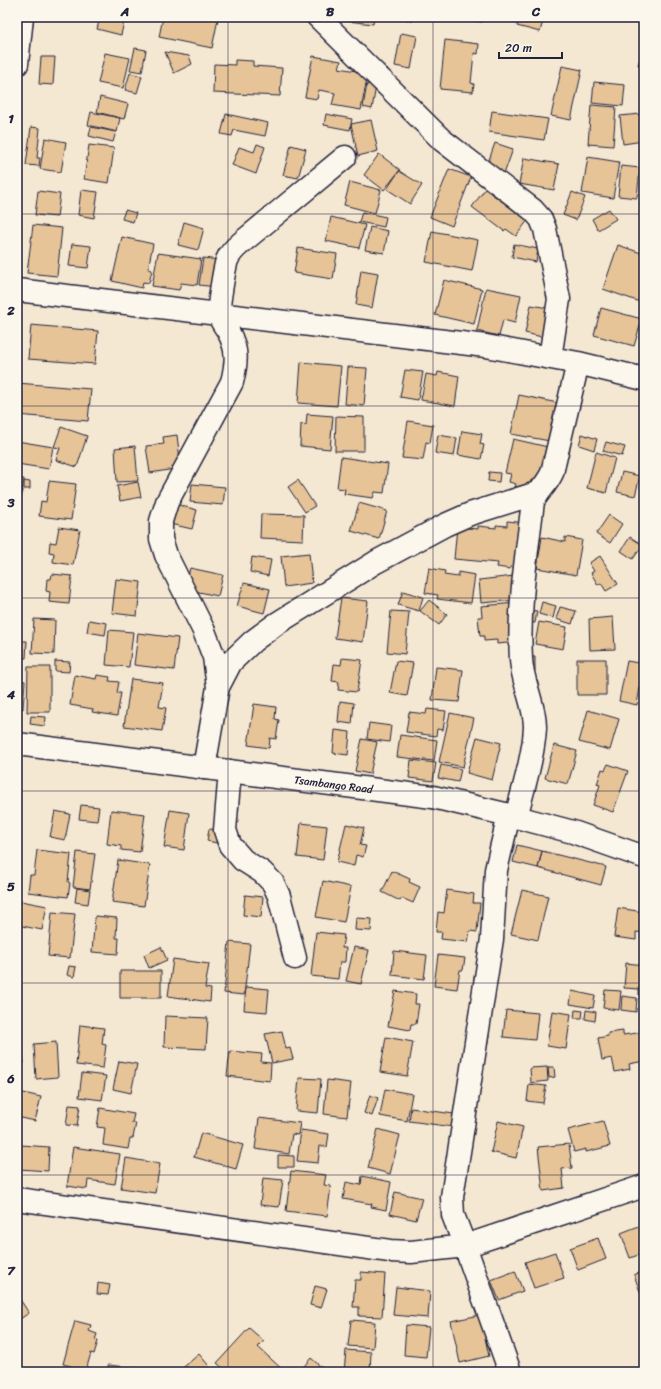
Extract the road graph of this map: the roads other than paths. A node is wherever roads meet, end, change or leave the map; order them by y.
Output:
1 (22, 17) edge
2 (318, 17) edge
3 (17, 64) edge
4 (345, 157) dead end
5 (17, 290) edge
6 (218, 314) junction
7 (550, 358) junction
8 (578, 363) junction
9 (644, 379) edge
10 (537, 493) junction
11 (218, 687) junction
12 (17, 744) edge
13 (204, 768) junction
14 (230, 771) junction
15 (513, 816) junction
16 (643, 853) edge
17 (295, 958) dead end
18 (644, 1186) edge
19 (17, 1199) edge
20 (465, 1246) junction
21 (510, 1372) edge

1 - 3 street
2 - 7 street
4 - 6 street
5 - 6 street
6 - 7 street
6 - 11 street
7 - 8 street
8 - 9 street
8 - 10 street
10 - 11 street
10 - 15 street
11 - 13 street
12 - 13 street, Tsambango Road
13 - 14 street, Tsambango Road
14 - 15 street, Tsambango Road
14 - 17 street
15 - 16 street, Tsambango Road
15 - 20 street
18 - 20 street
19 - 20 street
20 - 21 street

